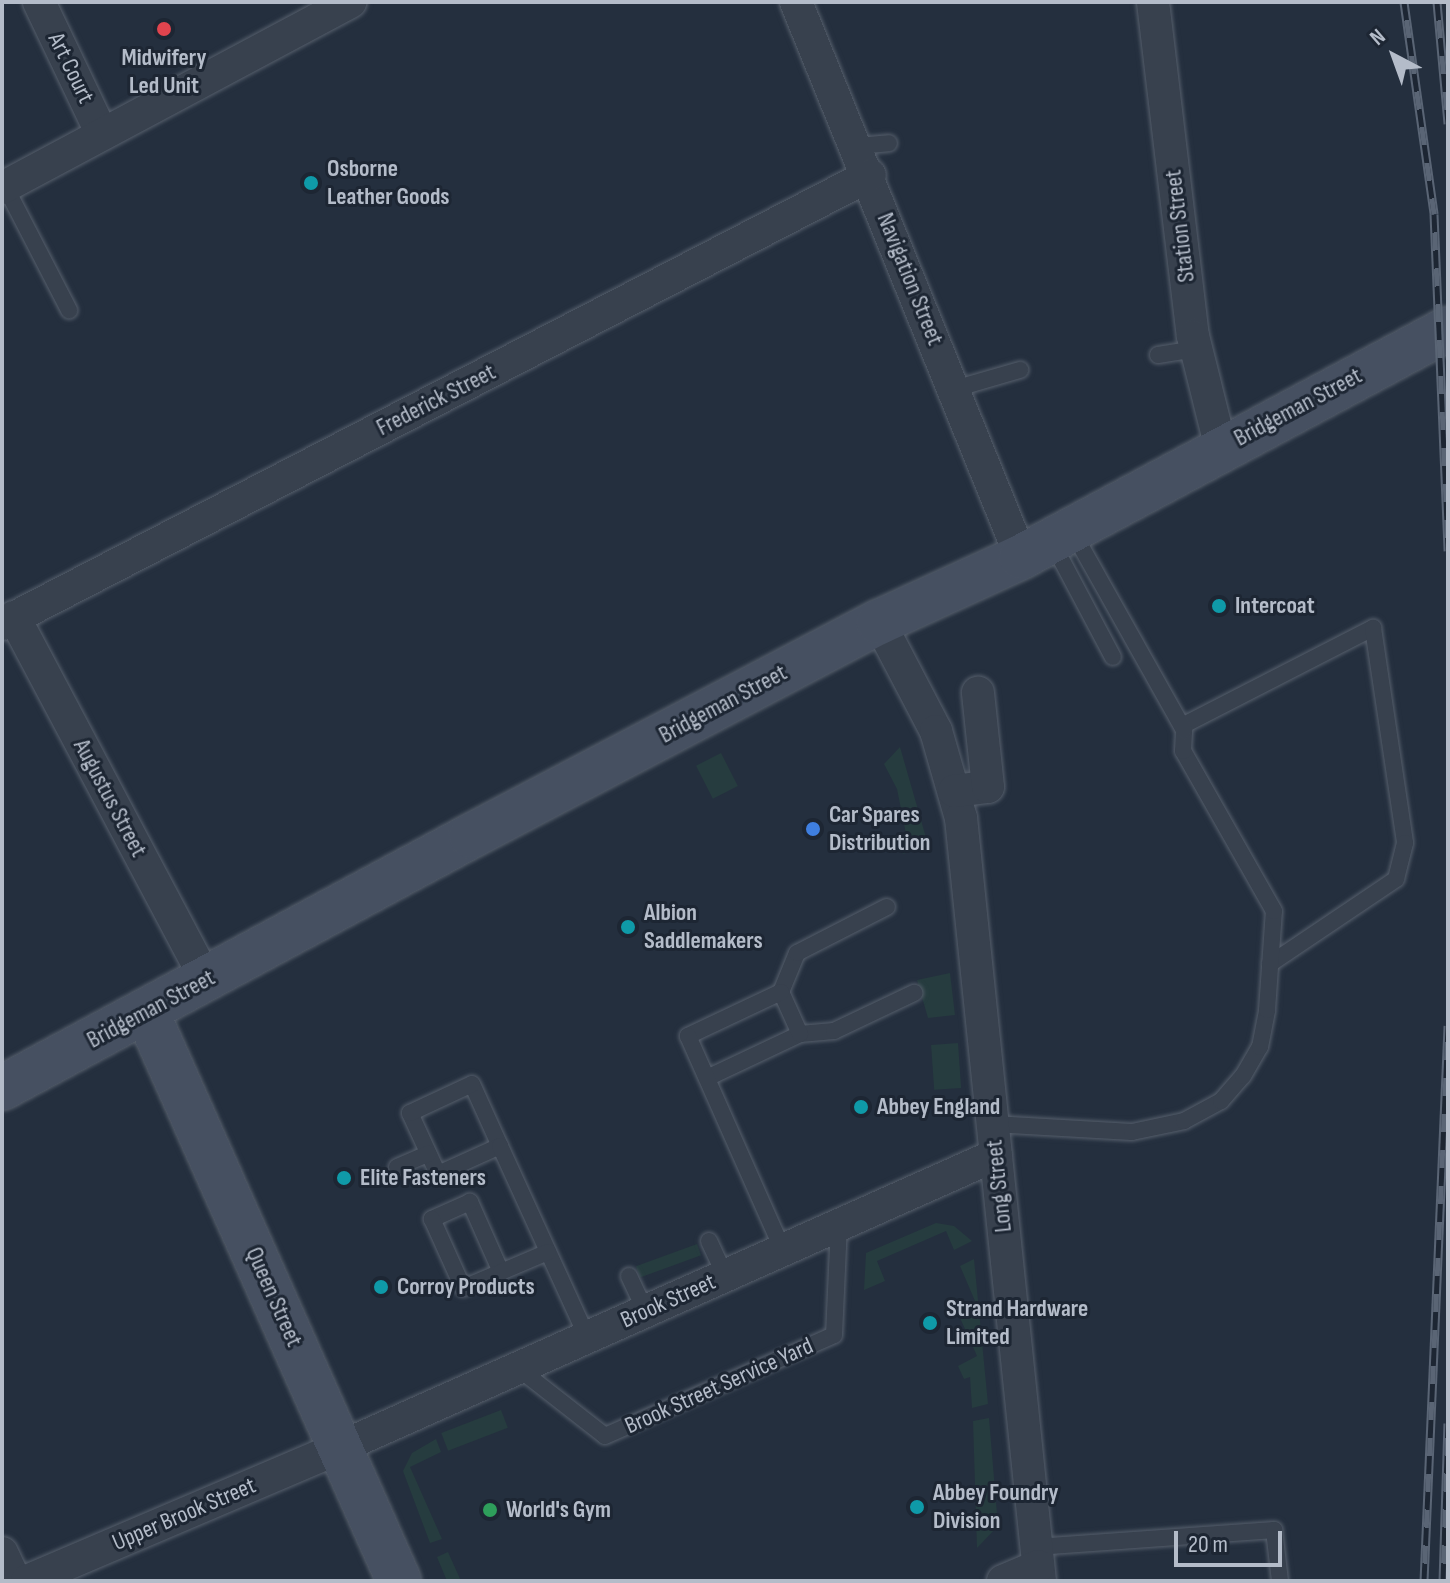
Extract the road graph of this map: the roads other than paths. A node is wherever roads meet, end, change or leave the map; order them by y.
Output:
1 (39, 2) edge
2 (351, 2) edge
3 (796, 2) edge
4 (1153, 2) edge
5 (102, 134) junction
6 (872, 155) junction
7 (4, 187) edge
8 (69, 310) dead end
9 (1448, 329) edge
10 (1197, 349) junction
11 (1158, 355) dead end
12 (1020, 370) dead end
13 (954, 389) junction
14 (1221, 448) junction
15 (1048, 542) junction
16 (8, 620) edge
17 (879, 622) junction
18 (1113, 657) dead end
19 (978, 693) dead end
20 (1182, 726) junction
21 (954, 791) junction
22 (887, 907) dead end
23 (1270, 964) junction
24 (206, 980) junction
25 (781, 992) junction
26 (914, 993) dead end
27 (147, 1013) junction
28 (800, 1034) junction
29 (707, 1078) junction
30 (2, 1088) edge
31 (994, 1140) junction
32 (500, 1146) junction
33 (428, 1154) junction
34 (397, 1167) dead end
35 (839, 1225) junction
36 (709, 1241) dead end
37 (783, 1250) junction
38 (548, 1252) junction
39 (501, 1272) junction
40 (725, 1275) junction
41 (629, 1276) dead end
42 (645, 1311) junction
43 (587, 1337) junction
44 (518, 1368) junction
45 (341, 1447) junction
46 (2, 1553) edge
47 (1038, 1565) edge
48 (15, 1581) edge
49 (27, 1581) edge
50 (399, 1581) edge
51 (1003, 1581) edge
52 (1280, 1581) edge

1 - 5 street, Art Court
2 - 5 street
3 - 6 street, Navigation Street
4 - 10 street, Station Street
5 - 7 street
6 - 13 street, Navigation Street
6 - 16 street, Frederick Street
7 - 8 lane
9 - 14 street, Bridgeman Street
10 - 11 lane
10 - 14 street, Station Street
12 - 13 lane
13 - 15 street, Navigation Street
14 - 15 street, Bridgeman Street
15 - 17 street, Bridgeman Street
15 - 18 lane
15 - 20 lane
16 - 24 street, Augustus Street
17 - 21 street, Long Street
17 - 24 street, Bridgeman Street
19 - 21 street
20 - 23 lane
20 - 23 lane
21 - 31 street, Long Street
22 - 25 lane
23 - 31 lane
24 - 27 street, Bridgeman Street
25 - 28 lane
25 - 29 lane
26 - 28 lane
27 - 30 street, Bridgeman Street
27 - 45 street, Queen Street
28 - 29 lane
29 - 37 lane
31 - 35 street, Brook Street
31 - 47 street, Long Street
32 - 33 lane
32 - 33 lane
32 - 38 lane
33 - 34 lane
35 - 37 street, Brook Street
35 - 44 lane, Brook Street Service Yard
36 - 40 lane
37 - 40 street, Brook Street
38 - 39 lane
38 - 43 lane
39 - 39 lane
40 - 42 street, Brook Street
41 - 42 lane
42 - 43 street, Brook Street
43 - 44 street, Brook Street
44 - 45 street, Brook Street
45 - 49 street, Upper Brook Street
45 - 50 street, Queen Street
46 - 48 street
47 - 51 street
47 - 52 lane

